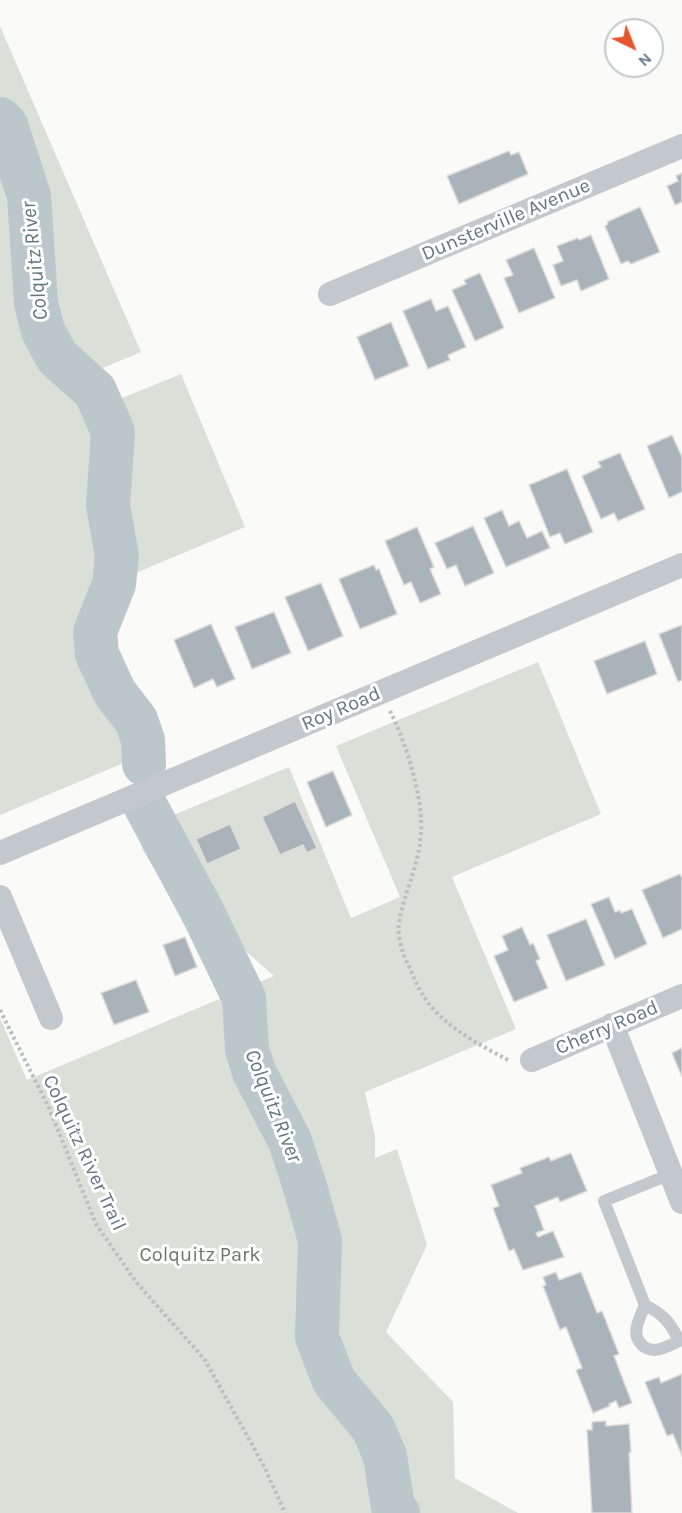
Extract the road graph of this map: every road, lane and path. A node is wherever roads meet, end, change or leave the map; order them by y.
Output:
1 (682, 146) edge
2 (330, 294) dead end
3 (682, 565) edge
4 (381, 692) junction
5 (0, 853) edge
6 (0, 897) edge
7 (682, 996) edge
8 (0, 1010) edge
9 (51, 1018) dead end
10 (612, 1025) junction
11 (532, 1060) joint
12 (671, 1174) junction
13 (682, 1202) edge
14 (645, 1305) junction
15 (680, 1341) edge
16 (285, 1513) edge

1 - 2 street, Dunsterville Avenue
3 - 4 street, Roy Road
4 - 5 street, Roy Road
4 - 11 path
6 - 9 street
7 - 10 street, Cherry Road
8 - 16 path, Colquitz River Trail
10 - 11 street, Cherry Road
10 - 12 street
12 - 13 street
12 - 14 lane
14 - 15 lane
14 - 15 lane

